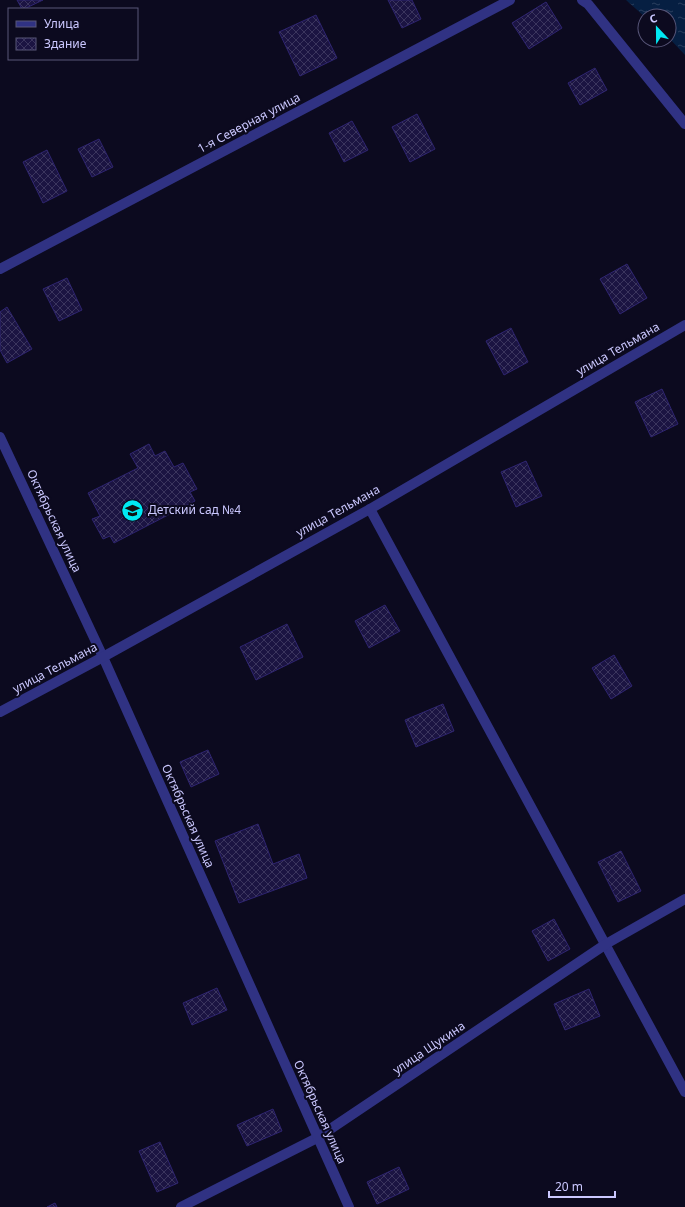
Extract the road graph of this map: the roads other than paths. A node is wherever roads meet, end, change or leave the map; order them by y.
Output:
1 (510, 0) edge
2 (582, 0) edge
3 (685, 124) edge
4 (0, 269) edge
5 (685, 325) edge
6 (0, 437) edge
7 (370, 509) junction
8 (103, 657) junction
9 (0, 712) edge
10 (685, 899) edge
11 (606, 944) junction
12 (685, 1092) edge
13 (318, 1138) junction
14 (181, 1207) edge
15 (349, 1207) edge

1 - 4 street, 1-я Северная улица
2 - 3 street
5 - 7 street, улица Тельмана
6 - 8 street, Октябрьская улица
7 - 8 street, улица Тельмана
7 - 11 street
8 - 9 street, улица Тельмана
8 - 13 street, Октябрьская улица
10 - 11 street, улица Щукина
11 - 12 street
11 - 13 street, улица Щукина
13 - 14 street, улица Щукина
13 - 15 street, Октябрьская улица

